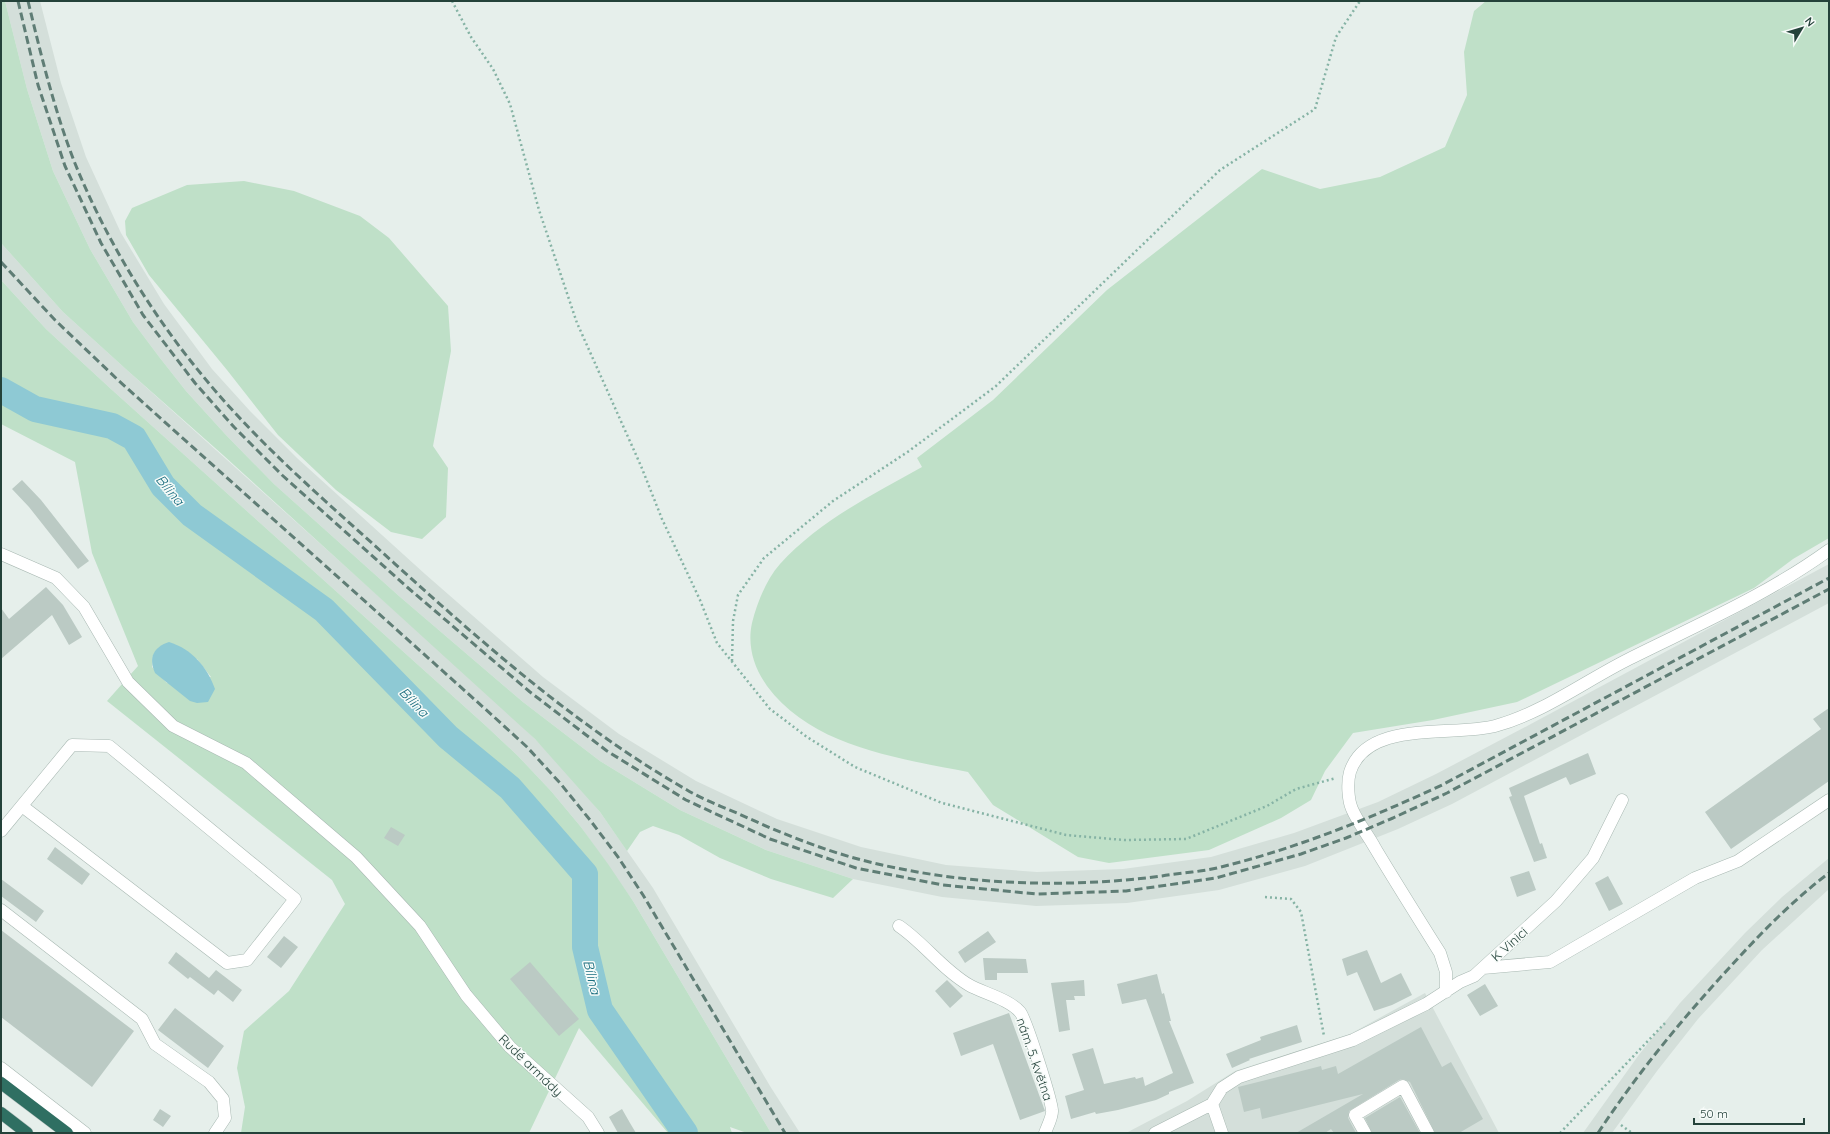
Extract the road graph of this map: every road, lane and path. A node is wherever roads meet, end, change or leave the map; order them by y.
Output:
1 (452, 1) edge
2 (1360, 1) edge
3 (1829, 550) edge
4 (1, 554) edge
5 (732, 661) junction
6 (1350, 774) junction
7 (1622, 800) dead end
8 (1829, 800) edge
9 (22, 806) junction
10 (1, 831) edge
11 (1265, 897) dead end
12 (1, 910) edge
13 (899, 926) dead end
14 (1483, 968) junction
15 (1446, 992) junction
16 (1666, 1022) dead end
17 (1326, 1049) junction
18 (1, 1068) edge
19 (1, 1083) edge
20 (1212, 1104) junction
21 (1, 1113) edge
22 (1621, 1125) dead end
23 (27, 1133) edge
24 (67, 1133) edge
25 (85, 1133) edge
26 (215, 1133) edge
27 (598, 1133) edge
28 (1045, 1133) edge
29 (1155, 1133) edge
30 (1222, 1133) edge
31 (1365, 1133) edge
32 (1428, 1133) edge
33 (1560, 1133) edge
34 (1632, 1133) edge

1 - 5 path
2 - 5 path
3 - 6 street
4 - 27 street, Rudé armády
5 - 6 path
6 - 15 street
7 - 14 street, K Vinici
8 - 14 street
9 - 9 street
9 - 10 street
11 - 17 path
12 - 26 street
13 - 28 street, nám. 5. května
14 - 15 street, K Vinici
15 - 17 street, K Vinici
16 - 33 path
17 - 20 street
18 - 25 street
19 - 24 highway
20 - 29 street
20 - 30 street
21 - 23 highway
22 - 34 path
31 - 32 street

